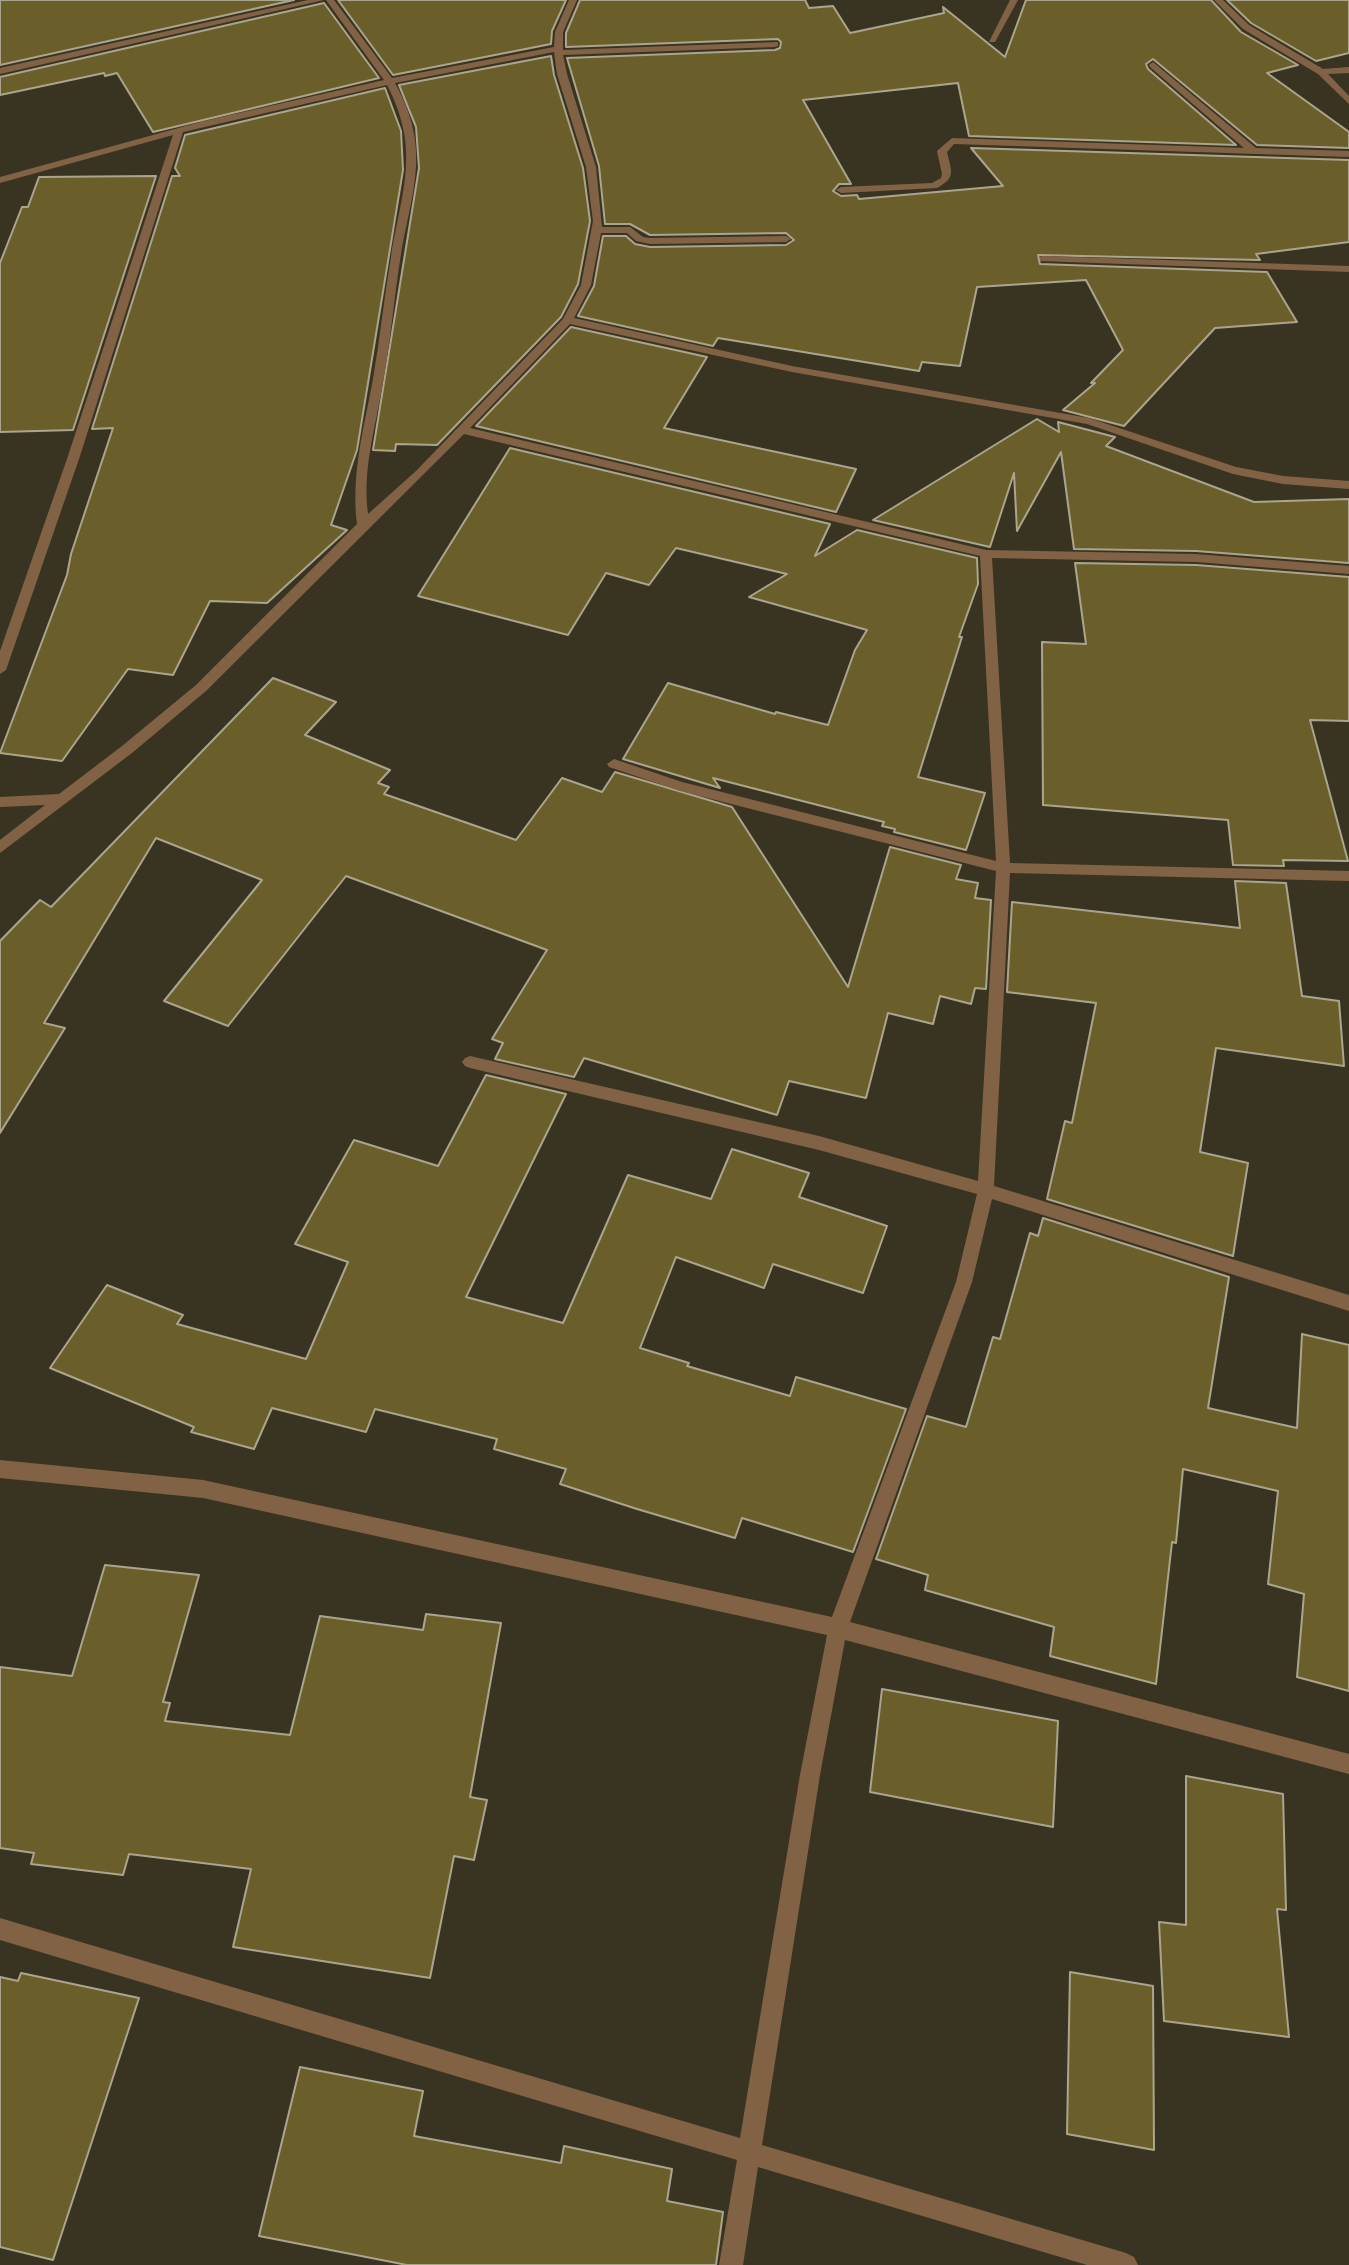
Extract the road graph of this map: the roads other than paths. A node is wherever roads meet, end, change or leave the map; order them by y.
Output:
1 (320, 0) edge
2 (330, 0) edge
3 (573, 0) edge
4 (1014, 0) edge
5 (1218, 0) edge
6 (992, 40) dead end
7 (775, 44) dead end
8 (558, 51) junction
9 (1153, 65) dead end
10 (1349, 70) edge
11 (0, 71) edge
12 (1321, 72) junction
13 (391, 82) junction
14 (1349, 101) edge
15 (179, 131) junction
16 (1255, 152) junction
17 (1349, 154) edge
18 (0, 180) edge
19 (841, 190) dead end
20 (597, 230) junction
21 (786, 239) dead end
22 (1044, 259) dead end
23 (1349, 269) edge
24 (568, 320) junction
25 (462, 430) junction
26 (1349, 485) edge
27 (363, 525) junction
28 (986, 554) junction
29 (1349, 570) edge
30 (0, 670) edge
31 (614, 764) dead end
32 (58, 799) junction
33 (0, 802) edge
34 (0, 848) edge
35 (1003, 868) junction
36 (1349, 876) edge
37 (470, 1062) dead end
38 (986, 1190) junction
39 (1349, 1303) edge
40 (0, 1469) edge
41 (838, 1628) junction
42 (1349, 1764) edge
43 (0, 1929) edge
44 (751, 2153) junction
45 (731, 2265) edge
46 (1126, 2265) edge

1 - 11 street
2 - 13 street
3 - 8 street
4 - 6 street
5 - 12 street
7 - 8 street
8 - 13 street
8 - 20 street
9 - 16 street
10 - 12 street
12 - 14 street
13 - 15 street
13 - 27 street
15 - 18 street
15 - 30 street
16 - 17 street
16 - 19 street
20 - 21 street
20 - 24 street
22 - 23 street
24 - 25 street
24 - 26 street
25 - 27 street
25 - 28 street
27 - 32 street
28 - 29 street
28 - 35 street
31 - 35 street
32 - 33 street
32 - 34 street
35 - 36 street
35 - 38 street
37 - 38 street
38 - 39 street
38 - 41 street
40 - 41 street
41 - 42 street
41 - 44 street
43 - 44 street
44 - 45 street
44 - 46 street

